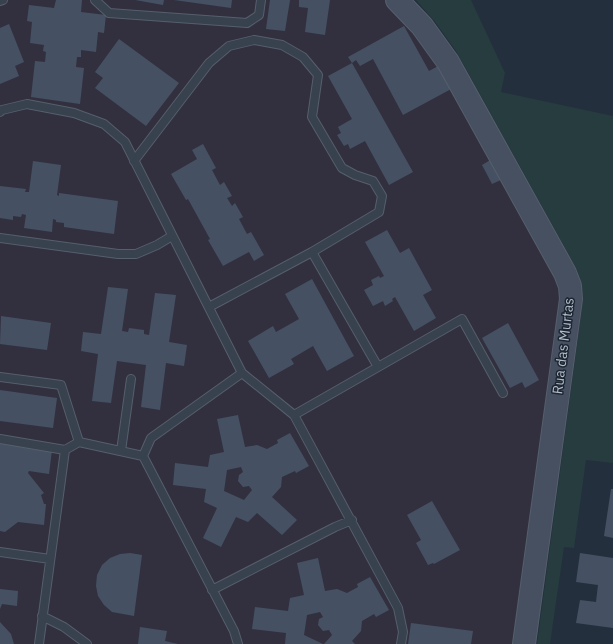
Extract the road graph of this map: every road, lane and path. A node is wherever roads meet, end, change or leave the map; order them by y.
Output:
1 (3, 0) edge
2 (95, 0) edge
3 (261, 0) edge
4 (397, 0) edge
5 (0, 1) edge
6 (0, 112) edge
7 (134, 161) junction
8 (172, 236) junction
9 (0, 238) edge
10 (312, 252) junction
11 (209, 307) junction
12 (378, 367) junction
13 (242, 373) junction
14 (0, 377) edge
15 (131, 379) dead end
16 (503, 393) dead end
17 (294, 415) junction
18 (0, 439) edge
19 (79, 442) junction
20 (65, 450) junction
21 (120, 451) junction
22 (143, 456) junction
23 (352, 520) junction
24 (0, 552) edge
25 (50, 559) junction
26 (212, 590) junction
27 (42, 616) junction
28 (39, 644) edge
29 (87, 644) edge
30 (238, 644) edge
31 (401, 644) edge
32 (524, 644) edge

1 - 5 lane
2 - 3 lane
4 - 32 street, Rua das Murtas
6 - 7 lane
7 - 8 lane
7 - 10 lane
8 - 9 lane
8 - 11 lane
10 - 11 lane
10 - 12 lane
11 - 13 lane
12 - 16 lane
12 - 17 lane
13 - 17 lane
13 - 22 lane
14 - 19 lane
15 - 21 lane
17 - 23 lane
18 - 20 lane
19 - 20 lane
19 - 21 lane
20 - 25 lane
21 - 22 lane
22 - 26 lane
23 - 26 lane
23 - 31 lane
24 - 25 lane
25 - 27 lane
26 - 30 lane
27 - 28 lane
27 - 29 lane

